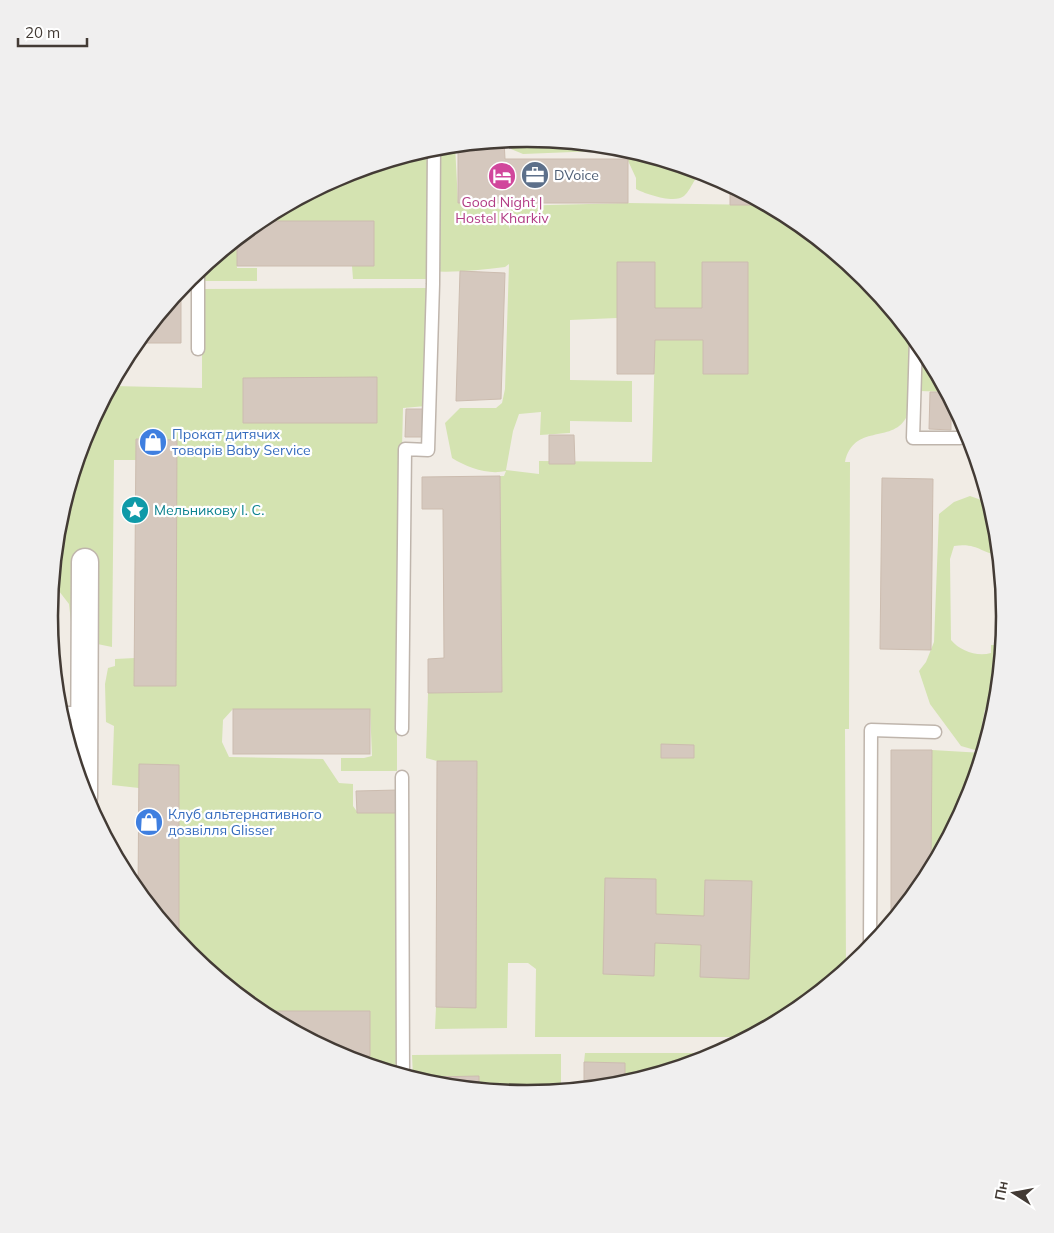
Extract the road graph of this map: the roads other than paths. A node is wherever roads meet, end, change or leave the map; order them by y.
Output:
1 (434, 156) edge
2 (198, 282) edge
3 (198, 349) dead end
4 (916, 354) edge
5 (960, 438) dead end
6 (85, 562) dead end
7 (68, 713) edge
8 (85, 713) junction
9 (402, 729) dead end
10 (935, 732) dead end
11 (84, 773) edge
12 (402, 777) dead end
13 (870, 936) edge
14 (403, 1069) edge

1 - 9 lane
2 - 3 lane
4 - 5 lane
6 - 8 street
7 - 8 lane
8 - 11 street
10 - 13 lane
12 - 14 lane

